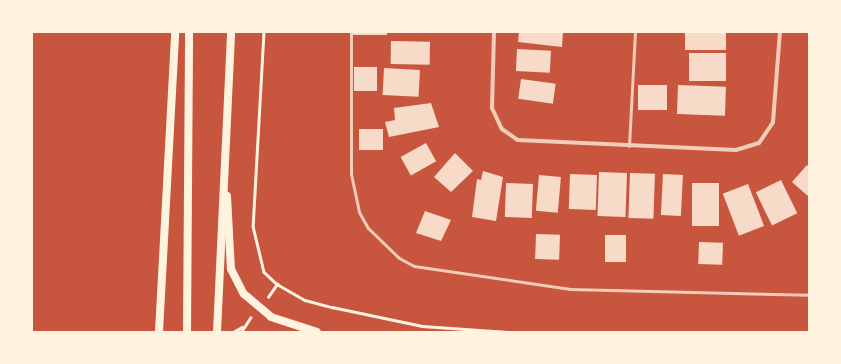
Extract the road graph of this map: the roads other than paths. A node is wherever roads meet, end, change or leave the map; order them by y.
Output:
1 (175, 32) edge
2 (189, 32) edge
3 (231, 32) edge
4 (351, 32) edge
5 (494, 32) edge
6 (635, 32) edge
7 (780, 32) edge
8 (225, 146) junction
9 (629, 146) junction
10 (809, 295) edge
11 (159, 332) edge
12 (187, 332) edge
13 (217, 332) edge
14 (317, 332) edge

1 - 11 main road
2 - 12 main road
3 - 8 main road
4 - 10 lane
5 - 9 street
6 - 9 lane
7 - 9 street
8 - 13 main road
8 - 14 main road

